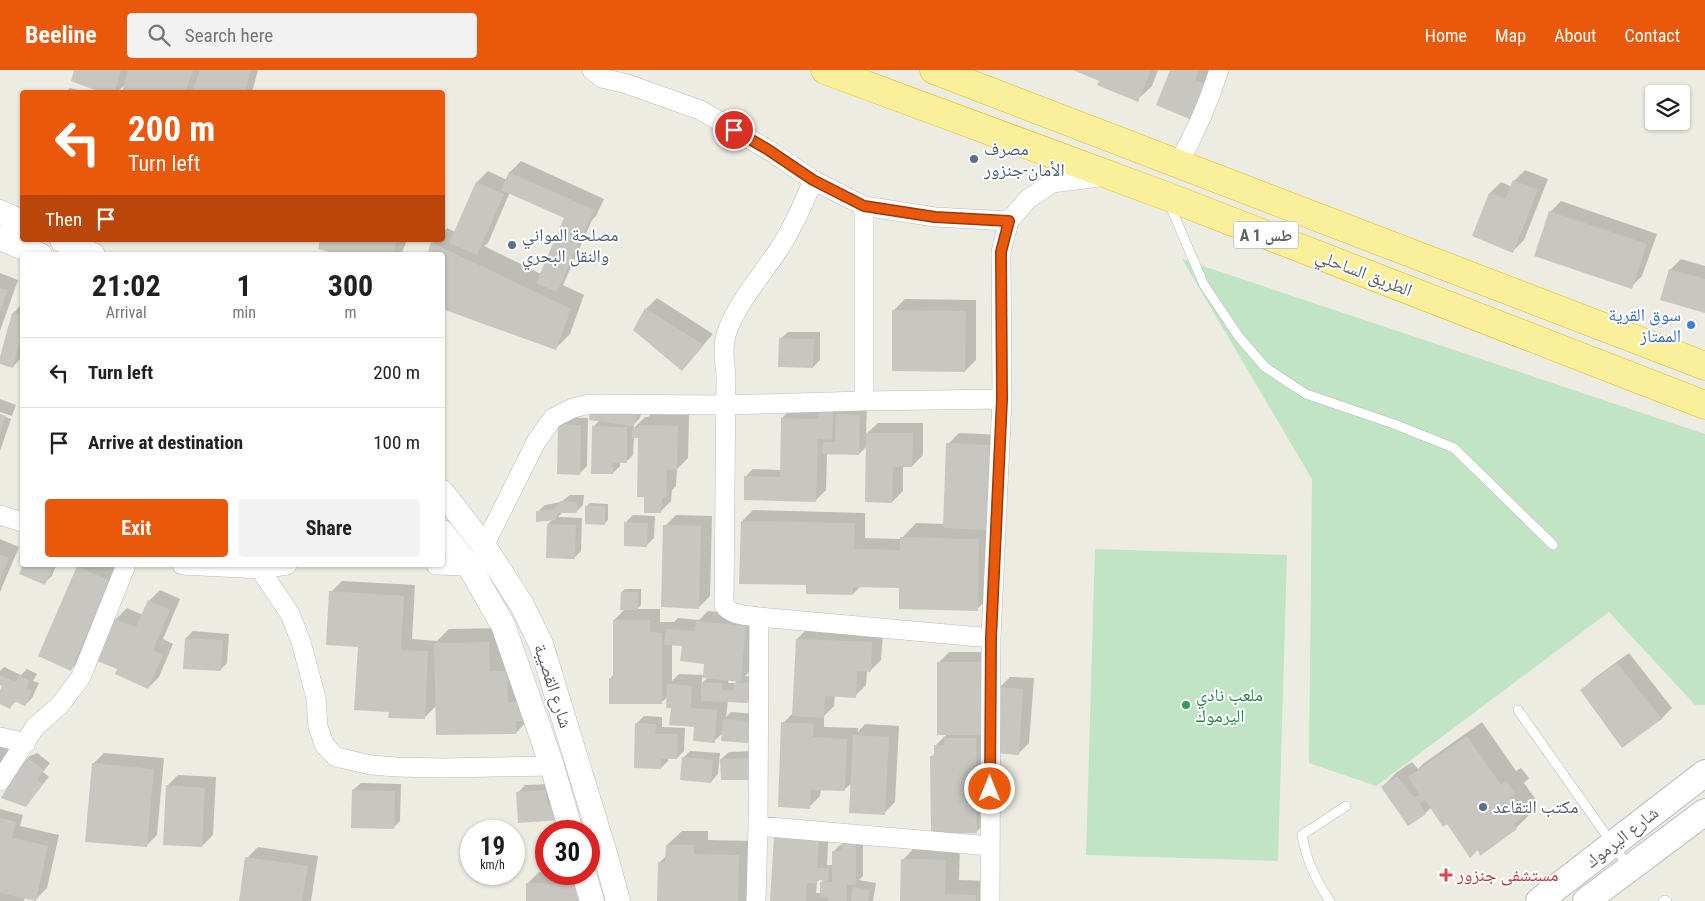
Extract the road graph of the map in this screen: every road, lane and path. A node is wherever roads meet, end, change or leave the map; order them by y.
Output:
1 (592, 70) edge
2 (825, 70) edge
3 (934, 70) edge
4 (1219, 70) edge
5 (1178, 164) junction
6 (1112, 176) junction
7 (813, 180) junction
8 (1166, 196) junction
9 (864, 206) junction
10 (0, 212) edge
11 (20, 221) edge
12 (1009, 221) junction
13 (0, 238) edge
14 (66, 242) edge
15 (33, 252) edge
16 (87, 252) edge
17 (1705, 366) edge
18 (1002, 399) junction
19 (864, 401) junction
20 (725, 405) junction
21 (1702, 405) edge
22 (445, 496) edge
23 (0, 515) edge
24 (20, 521) edge
25 (445, 536) edge
26 (1553, 545) dead end
27 (484, 546) junction
28 (445, 565) edge
29 (469, 566) junction
30 (125, 567) edge
31 (234, 567) edge
32 (269, 567) edge
33 (260, 568) junction
34 (759, 617) junction
35 (991, 638) junction
36 (1518, 710) dead end
37 (0, 737) edge
38 (26, 743) junction
39 (552, 766) junction
40 (1705, 773) edge
41 (0, 781) edge
42 (1346, 806) dead end
43 (1705, 812) edge
44 (569, 820) edge
45 (758, 826) junction
46 (1614, 843) junction
47 (990, 846) junction
48 (1630, 868) junction
49 (587, 885) edge
50 (592, 901) edge
51 (618, 901) edge
52 (756, 901) edge
53 (990, 901) edge
54 (1330, 901) edge
55 (1539, 901) edge
56 (1586, 901) edge
57 (1663, 901) edge
58 (1667, 901) edge

1 - 7 street
2 - 6 highway, الطريق الساحلي / A 1 طس
3 - 5 highway, الطريق الساحلي / A 1 طس
4 - 5 street
5 - 17 highway, الطريق الساحلي / A 1 طس
6 - 8 highway, الطريق الساحلي / A 1 طس
6 - 12 street
7 - 9 street
7 - 20 street
8 - 21 highway, الطريق الساحلي / A 1 طس
8 - 26 lane
9 - 12 street
9 - 19 street
10 - 11 street
12 - 18 street
13 - 15 street
14 - 16 street
18 - 19 street
18 - 35 street
19 - 20 street
20 - 27 street
20 - 34 street
22 - 27 street, شارع القصيبة
23 - 24 street
25 - 29 street
27 - 51 street, شارع القصيبة
28 - 29 street
29 - 39 street
30 - 38 street
31 - 33 street
32 - 33 street
33 - 39 street
34 - 35 street
34 - 45 street
35 - 47 street
36 - 46 lane
37 - 38 street
38 - 41 street
39 - 44 street
40 - 46 main road, شارع اليرموك
42 - 54 lane
43 - 48 main road, شارع اليرموك
45 - 47 street
45 - 52 street
46 - 48 lane
46 - 55 main road, شارع اليرموك
47 - 53 street
48 - 56 main road, شارع اليرموك
49 - 50 street
57 - 58 lane

